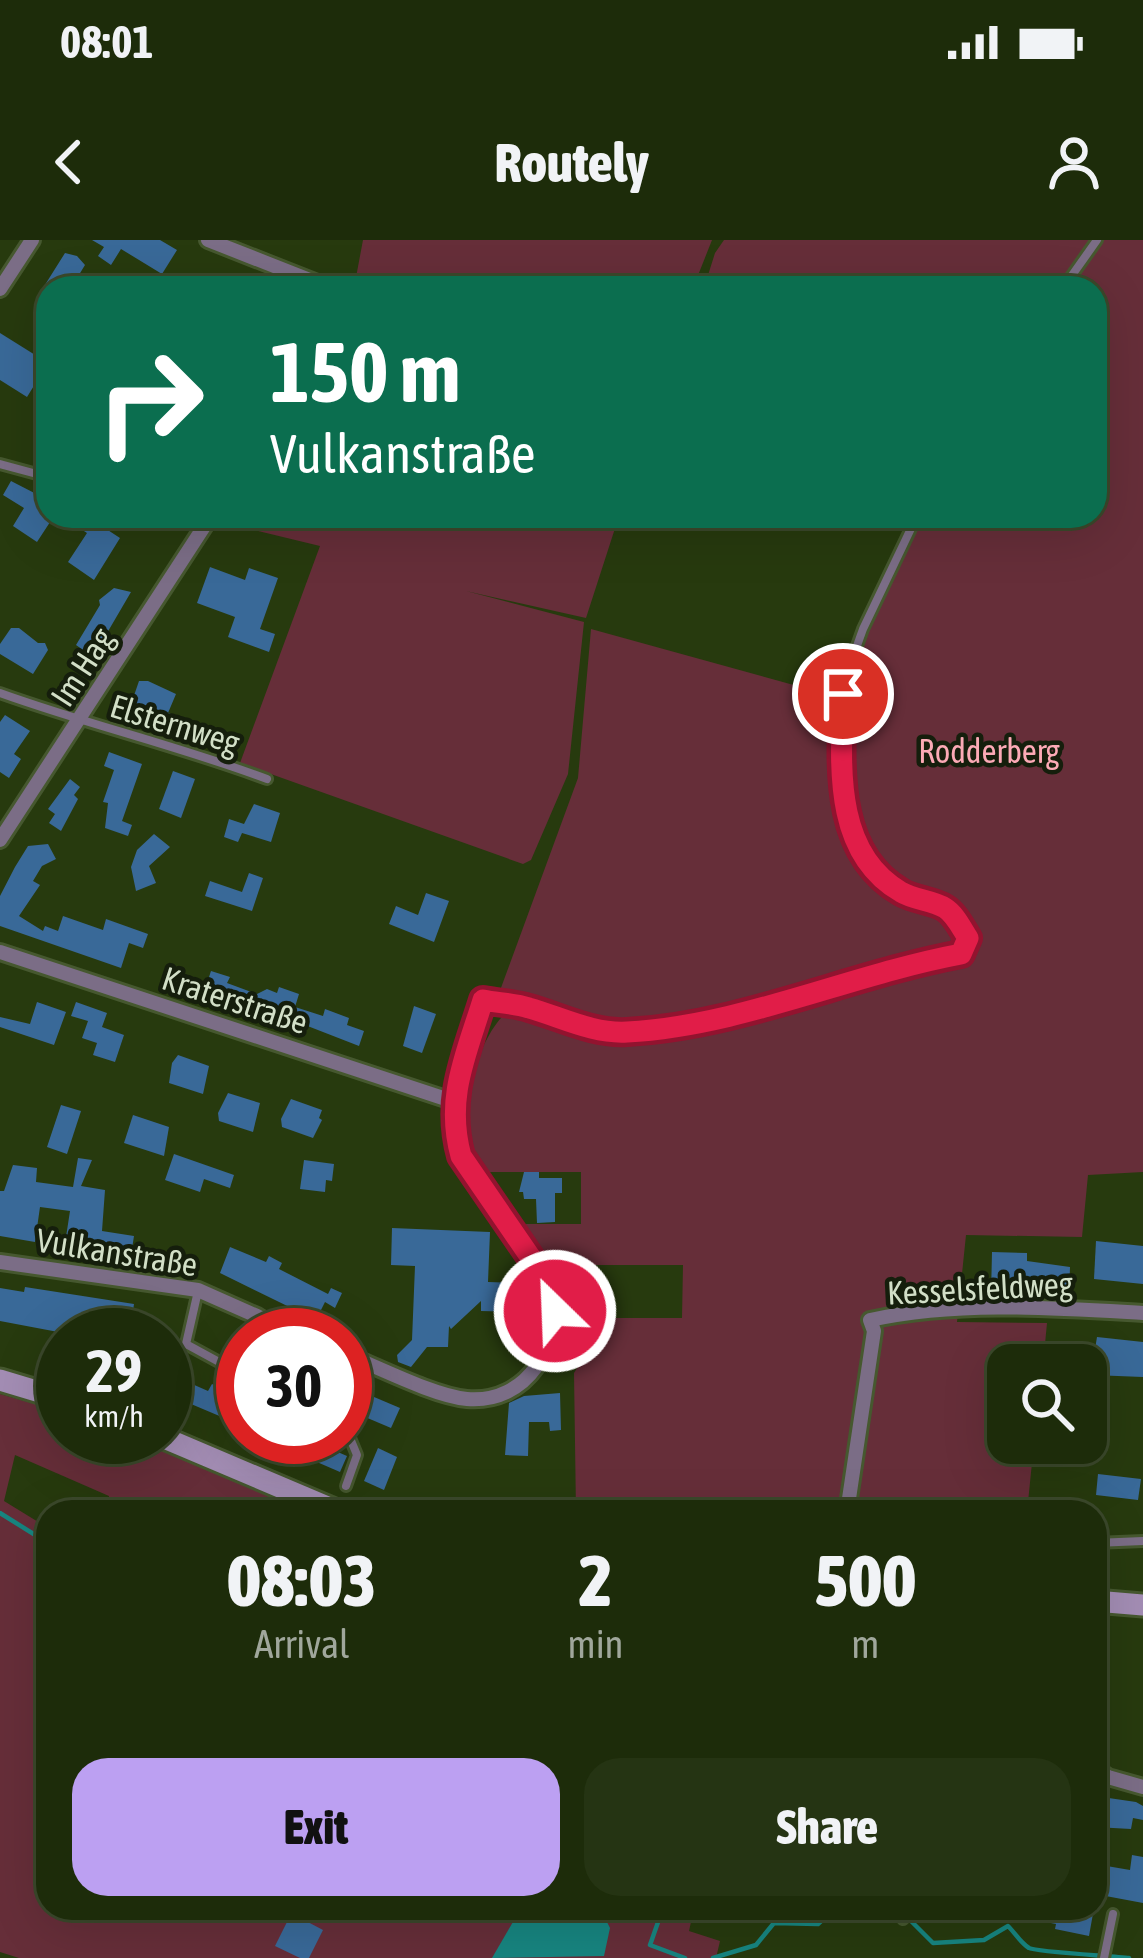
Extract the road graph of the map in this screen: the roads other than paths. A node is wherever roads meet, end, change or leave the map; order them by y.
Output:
1 (32, 240) edge
2 (208, 240) edge
3 (1097, 240) edge
4 (300, 276) edge
5 (1072, 276) edge
6 (0, 289) edge
7 (0, 464) edge
8 (36, 474) edge
9 (203, 528) edge
10 (911, 528) edge
11 (0, 693) edge
12 (79, 721) junction
13 (268, 779) dead end
14 (0, 840) edge
15 (0, 952) edge
16 (452, 1101) junction
17 (0, 1262) edge
18 (198, 1290) junction
19 (239, 1308) edge
20 (1143, 1313) edge
21 (216, 1360) edge
22 (372, 1364) edge
23 (0, 1380) edge
24 (36, 1391) edge
25 (192, 1450) edge
26 (354, 1464) edge
27 (346, 1486) dead end
28 (311, 1500) edge
29 (849, 1500) edge
30 (1143, 1541) edge
31 (1107, 1542) edge
32 (1107, 1602) edge
33 (1143, 1605) edge
34 (1107, 1773) edge
35 (1143, 1787) edge
36 (1113, 1914) dead end
37 (1104, 1958) edge

1 - 6 street
2 - 4 street
3 - 5 lane
7 - 8 lane
9 - 12 street, Im Hag
10 - 16 lane
11 - 12 lane, Elsternweg
12 - 13 lane, Elsternweg
12 - 14 street, Im Hag
15 - 16 street, Kraterstraße
16 - 22 street
17 - 18 street, Vulkanstraße
18 - 19 street, Vulkanstraße
18 - 21 lane
20 - 29 street, Kesselsfeldweg
23 - 24 main road
25 - 28 main road
26 - 27 lane
30 - 31 lane
32 - 33 main road
34 - 35 street
36 - 37 lane

